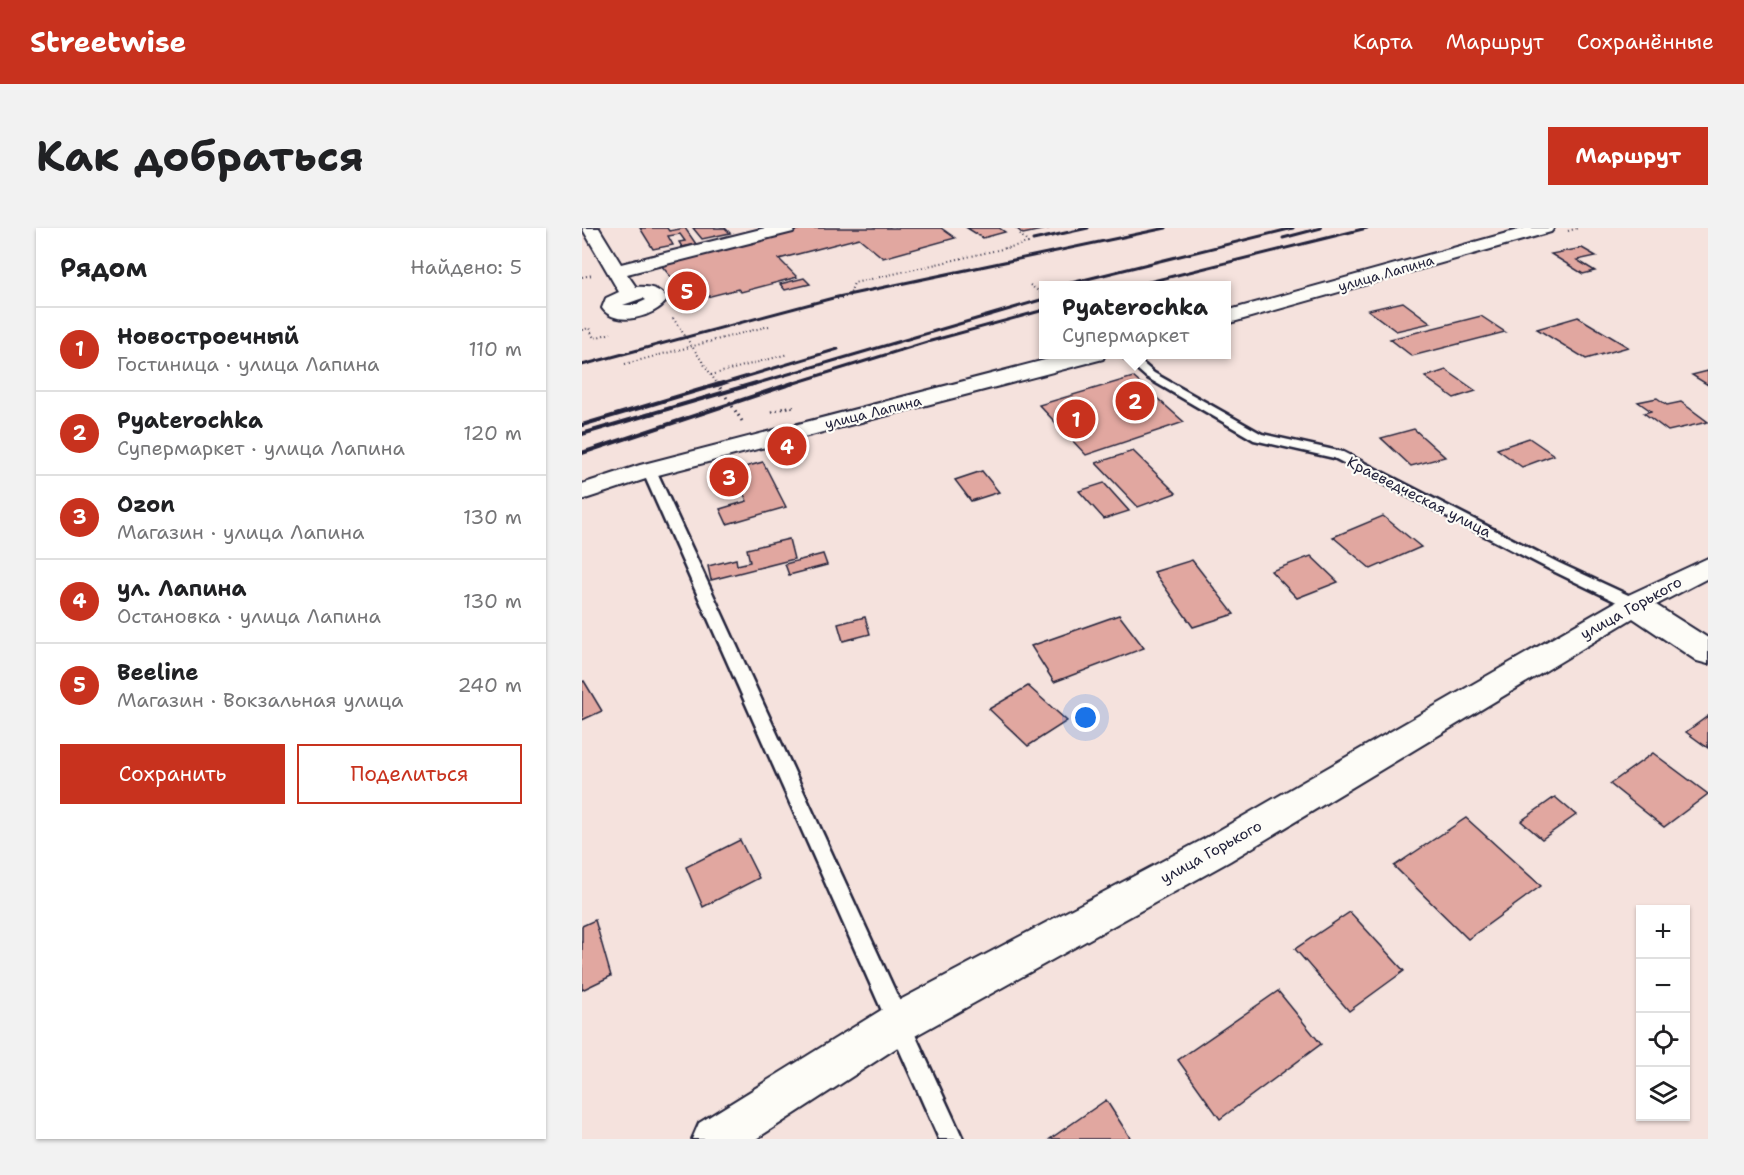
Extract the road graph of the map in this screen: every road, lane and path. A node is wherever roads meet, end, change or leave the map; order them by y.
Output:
1 (590, 228) edge
2 (787, 228) edge
3 (1545, 228) edge
4 (1020, 234) dead end
5 (616, 271) junction
6 (1030, 285) dead end
7 (1039, 291) edge
8 (630, 294) dead end
9 (837, 299) dead end
10 (1231, 317) edge
11 (673, 318) dead end
12 (769, 326) dead end
13 (582, 330) edge
14 (591, 332) dead end
15 (692, 346) junction
16 (788, 354) dead end
17 (1076, 359) edge
18 (1131, 359) edge
19 (625, 364) dead end
20 (711, 375) junction
21 (742, 421) dead end
22 (649, 470) junction
23 (582, 492) edge
24 (1708, 567) edge
25 (1634, 604) junction
26 (1708, 653) edge
27 (898, 1023) junction
28 (715, 1139) edge
29 (951, 1139) edge

1 - 5 street
2 - 5 street
3 - 10 street, улица Лапина
4 - 9 path
5 - 8 street
6 - 7 path
11 - 15 path, bridge
12 - 15 path
13 - 14 path
15 - 19 path
15 - 20 path, bridge
16 - 20 path
17 - 22 street, улица Лапина
18 - 25 lane, Краеведческая улица
20 - 21 path, bridge
22 - 23 street, улица Лапина
22 - 27 lane
24 - 25 street, улица Горького
25 - 26 street, Краеведческая улица
25 - 27 street, улица Горького
27 - 28 street, улица Горького
27 - 29 lane

